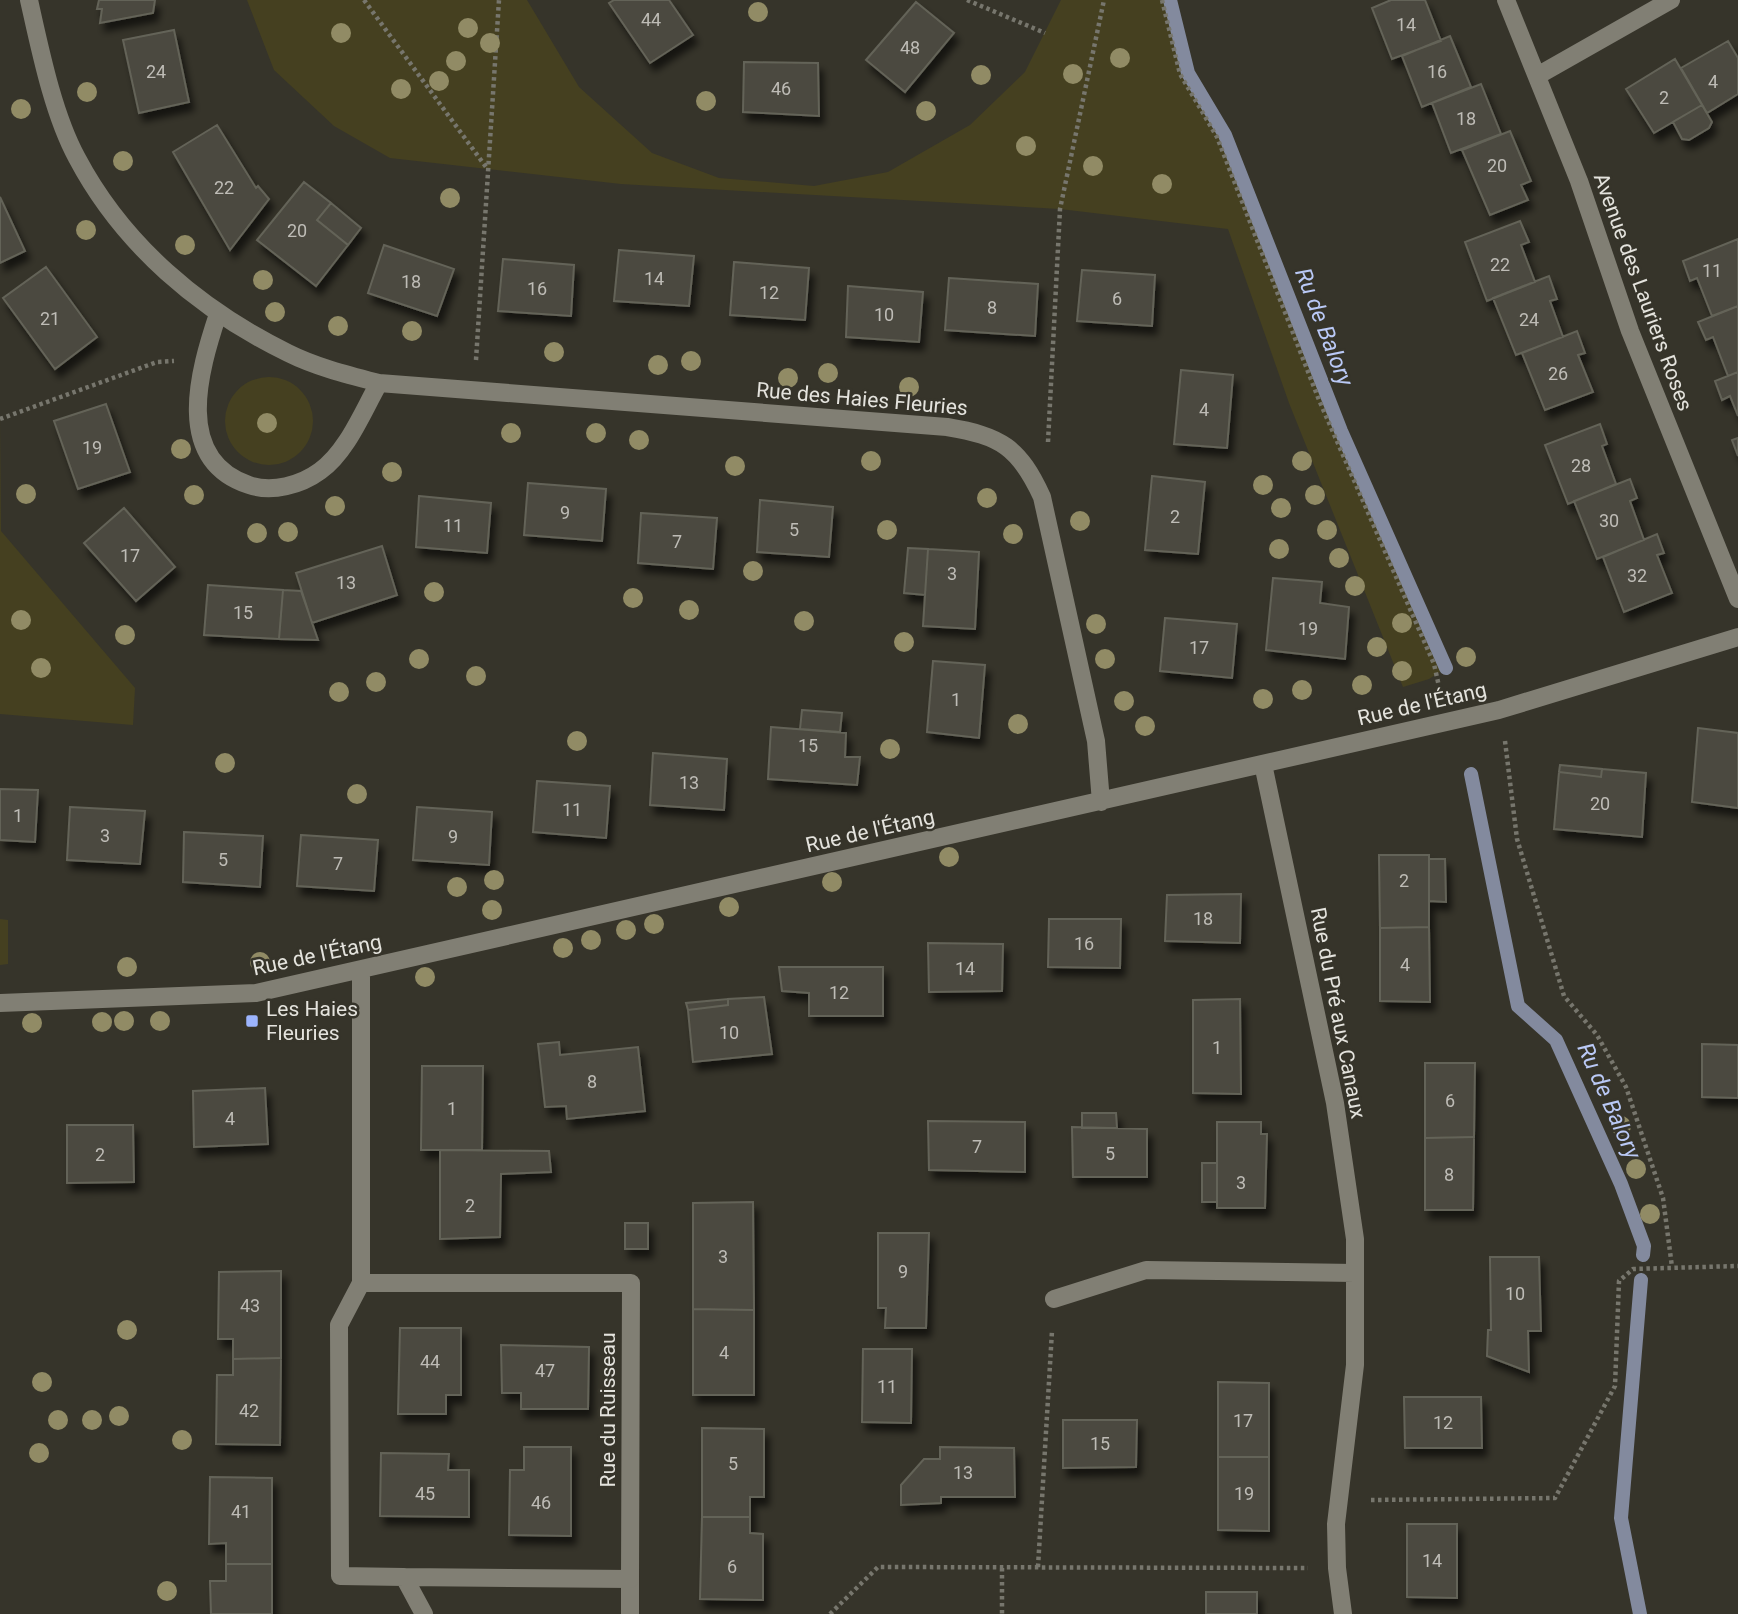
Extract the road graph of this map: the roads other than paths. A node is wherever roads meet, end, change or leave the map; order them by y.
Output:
1 (29, 0) edge
2 (1506, 0) edge
3 (1671, 0) edge
4 (1537, 76) junction
5 (218, 314) junction
6 (379, 383) junction
7 (1738, 599) edge
8 (1738, 636) edge
9 (1263, 764) junction
10 (1101, 802) junction
11 (360, 970) junction
12 (0, 1003) edge
13 (1355, 1273) junction
14 (361, 1283) junction
15 (1054, 1299) road end
16 (404, 1577) junction
17 (630, 1579) junction
18 (424, 1614) edge
19 (630, 1614) edge
20 (1343, 1614) edge

1 - 5 street, Rue des Haies Fleuries
2 - 4 street, Avenue des Lauriers Roses
3 - 4 street
4 - 7 street, Avenue des Lauriers Roses
5 - 6 street, Rue des Haies Fleuries
5 - 6 street
6 - 10 street, Rue des Haies Fleuries
8 - 9 street, Rue de l'Étang
9 - 10 street, Rue de l'Étang
9 - 13 street, Rue du Pré aux Canaux
10 - 11 street, Rue de l'Étang
11 - 12 street, Rue de l'Étang
11 - 14 street
13 - 15 street
13 - 20 street, Rue du Pré aux Canaux
14 - 16 street
14 - 17 street, Rue du Ruisseau
16 - 17 street
16 - 18 street
17 - 19 street

